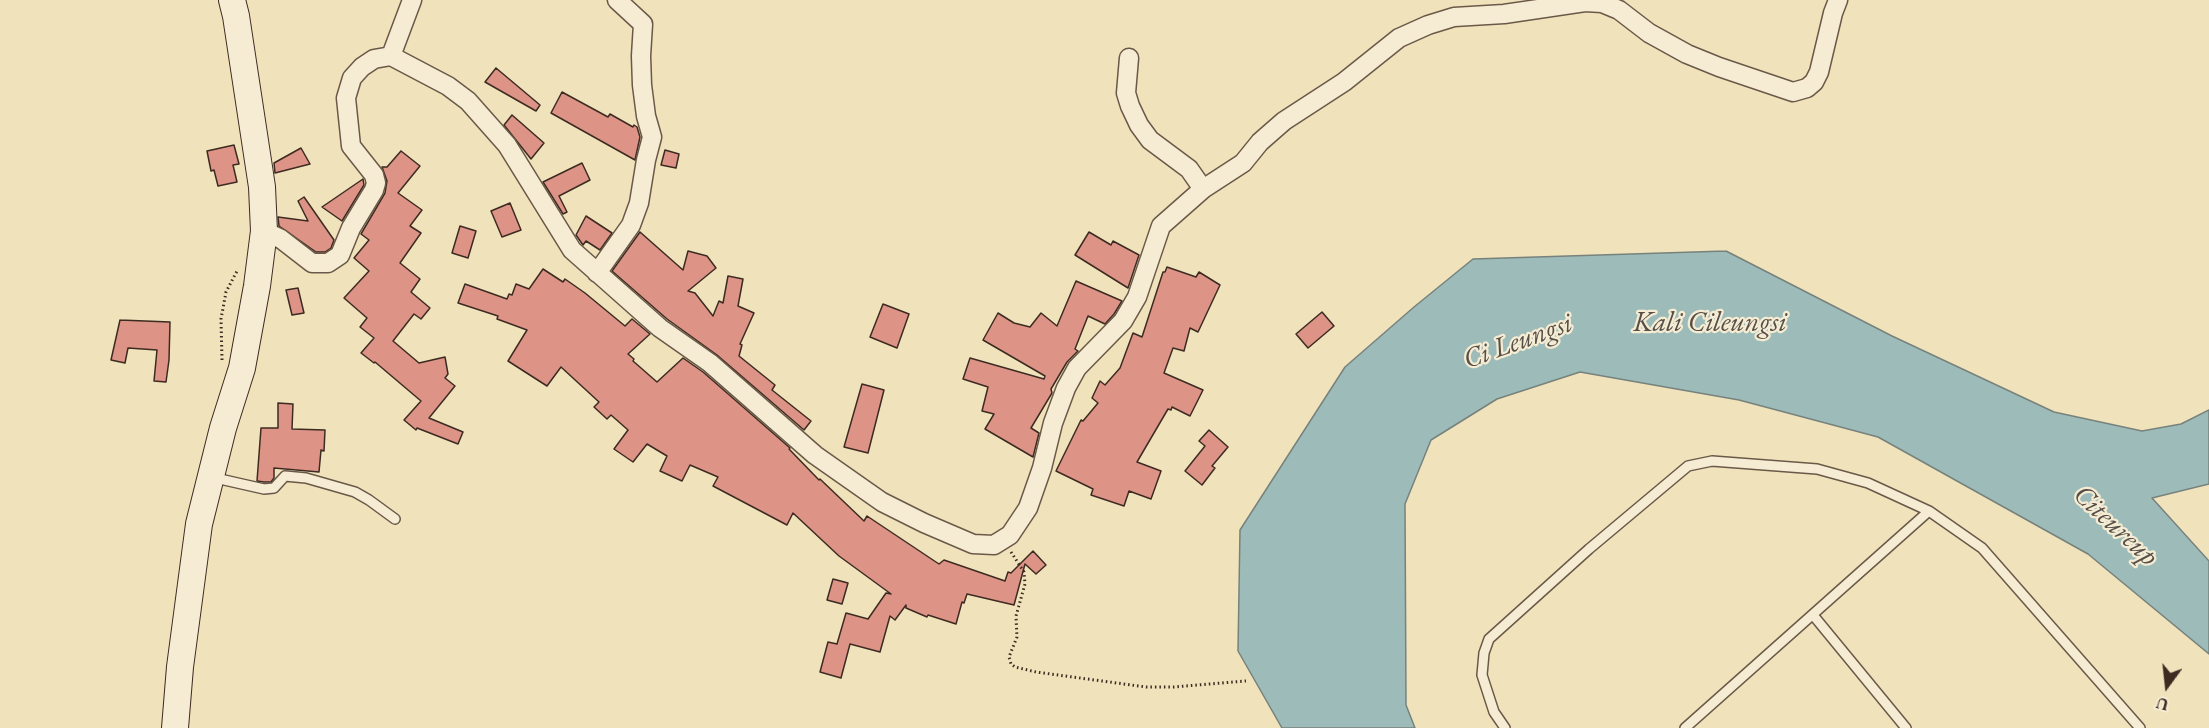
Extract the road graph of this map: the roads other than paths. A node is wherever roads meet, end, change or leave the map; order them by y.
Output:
1 (232, 0) edge
2 (412, 0) edge
3 (617, 0) edge
4 (1838, 0) edge
5 (391, 56) junction
6 (1129, 58) dead end
7 (1203, 189) junction
8 (264, 231) junction
9 (597, 273) junction
10 (211, 477) junction
11 (1929, 511) junction
12 (395, 519) dead end
13 (1814, 615) junction
14 (176, 728) edge
15 (1505, 728) edge
16 (1684, 728) edge
17 (1906, 728) edge
18 (2140, 728) edge

1 - 8 street
2 - 5 street
3 - 9 street
4 - 7 street
5 - 8 street
5 - 9 street
6 - 7 street
7 - 9 street
8 - 10 street
10 - 12 lane
10 - 14 street
11 - 13 lane
11 - 15 lane
11 - 18 lane
13 - 16 lane
13 - 17 lane

